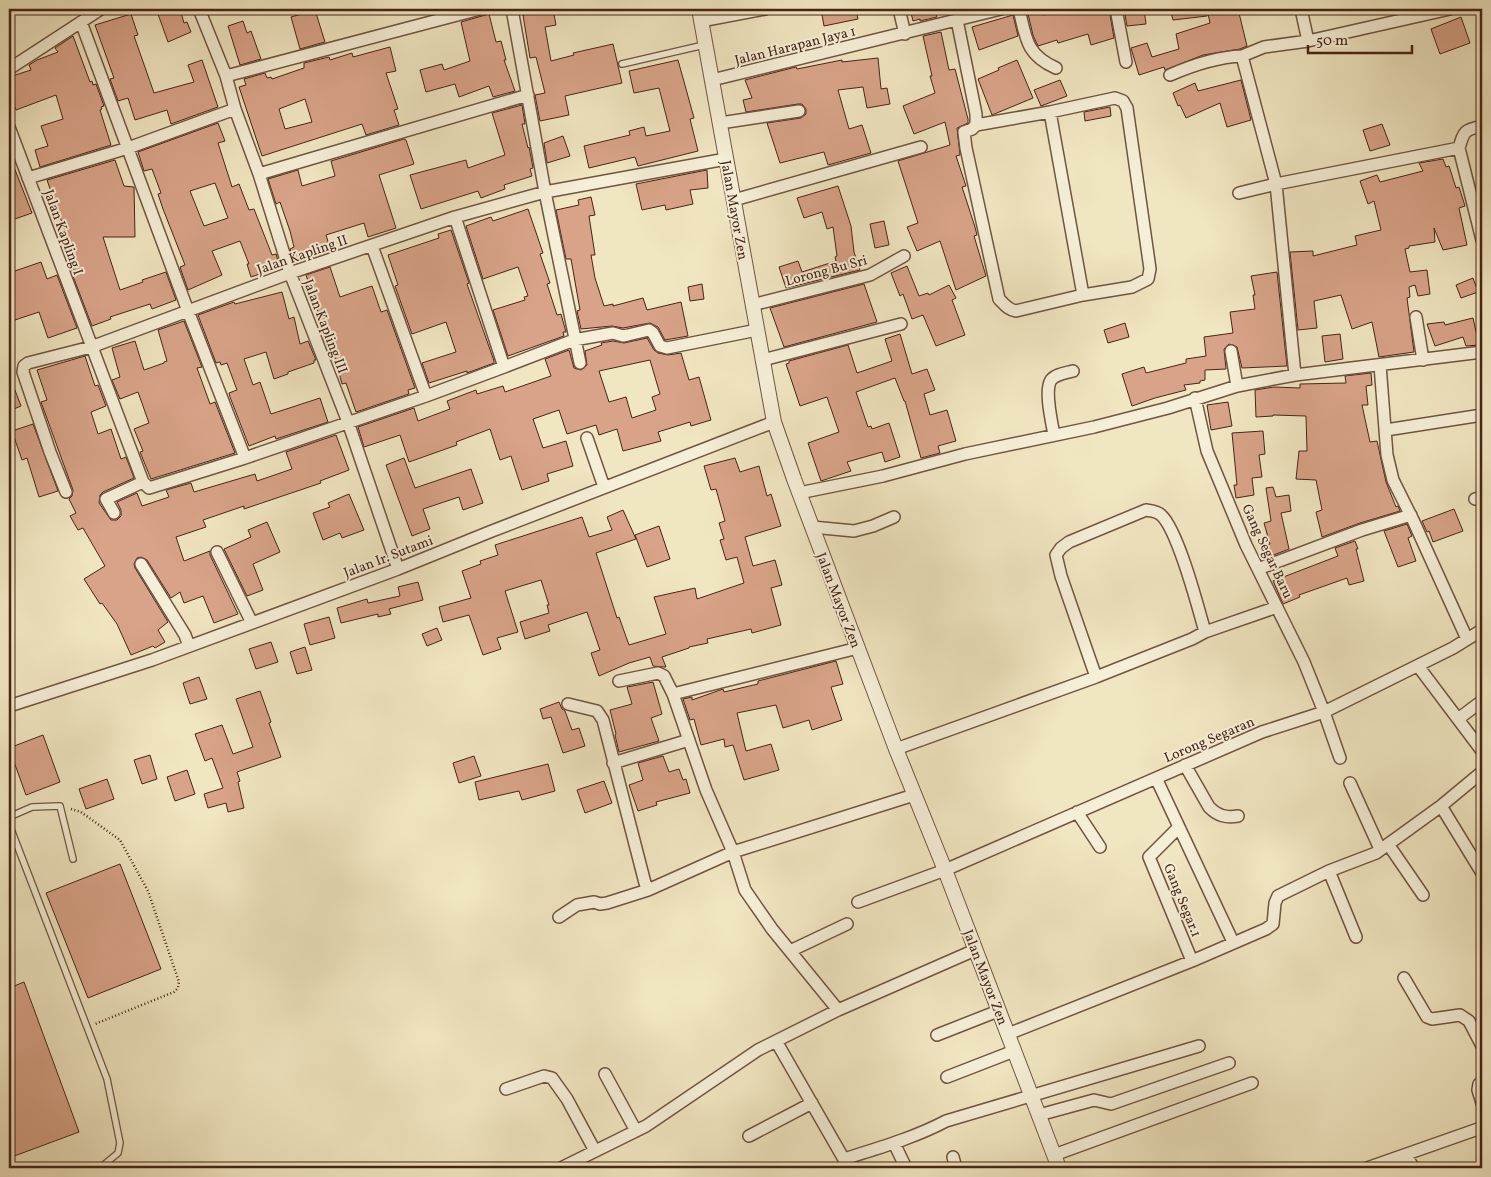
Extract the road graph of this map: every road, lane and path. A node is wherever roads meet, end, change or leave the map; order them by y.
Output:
1 (101, 9) edge
2 (199, 9) edge
3 (480, 9) edge
4 (512, 9) edge
5 (765, 9) edge
6 (899, 9) edge
7 (1002, 9) edge
8 (1019, 9) edge
9 (1116, 9) edge
10 (1301, 9) edge
11 (1450, 9) edge
12 (1416, 12) edge
13 (700, 15) edge
14 (957, 20) junction
15 (82, 22) junction
16 (905, 34) junction
17 (1308, 41) junction
18 (706, 45) junction
19 (1242, 56) junction
20 (1126, 62) dead end
21 (622, 64) dead end
22 (1056, 68) dead end
23 (9, 69) edge
24 (1170, 75) dead end
25 (226, 76) junction
26 (712, 80) junction
27 (528, 95) junction
28 (235, 110) junction
29 (800, 111) dead end
30 (1050, 112) junction
31 (720, 123) junction
32 (976, 125) junction
33 (1482, 126) edge
34 (9, 127) edge
35 (921, 147) dead end
36 (128, 148) junction
37 (1459, 148) junction
38 (726, 159) junction
39 (260, 174) junction
40 (28, 178) junction
41 (1276, 184) junction
42 (545, 192) junction
43 (1239, 193) dead end
44 (734, 200) junction
45 (455, 217) junction
46 (1482, 240) edge
47 (372, 246) junction
48 (904, 256) dead end
49 (290, 273) junction
50 (1083, 295) junction
51 (752, 305) junction
52 (188, 311) junction
53 (1416, 317) dead end
54 (901, 324) dead end
55 (757, 330) junction
56 (574, 340) junction
57 (91, 347) junction
58 (1231, 352) dead end
59 (1482, 352) edge
60 (763, 360) junction
61 (1423, 360) junction
62 (580, 363) dead end
63 (1380, 365) junction
64 (504, 367) junction
65 (1072, 371) dead end
66 (1295, 375) junction
67 (1236, 386) junction
68 (426, 396) junction
69 (1195, 398) junction
70 (1482, 415) edge
71 (348, 422) junction
72 (774, 422) junction
73 (1386, 430) junction
74 (1054, 435) junction
75 (587, 438) dead end
76 (245, 458) junction
77 (143, 482) junction
78 (604, 487) junction
79 (66, 492) dead end
80 (799, 493) junction
81 (114, 513) dead end
82 (1411, 515) junction
83 (894, 516) dead end
84 (812, 527) junction
85 (217, 552) dead end
86 (141, 564) dead end
87 (398, 569) junction
88 (1258, 569) junction
89 (1277, 607) junction
90 (252, 623) junction
91 (1482, 630) edge
92 (1205, 632) junction
93 (1467, 639) junction
94 (189, 646) junction
95 (858, 648) junction
96 (1418, 666) junction
97 (1096, 677) junction
98 (618, 681) dead end
99 (673, 694) junction
100 (1482, 701) edge
101 (568, 704) dead end
102 (9, 706) edge
103 (1324, 712) junction
104 (1458, 719) junction
105 (689, 740) junction
106 (896, 749) junction
107 (1482, 751) edge
108 (1340, 758) dead end
109 (614, 762) junction
110 (1185, 765) junction
111 (1482, 772) edge
112 (1156, 778) junction
113 (1350, 783) dead end
114 (914, 795) junction
115 (60, 806) junction
116 (1441, 806) junction
117 (1077, 812) junction
118 (1238, 816) dead end
119 (9, 817) edge
120 (9, 824) edge
121 (1179, 827) junction
122 (1100, 846) dead end
123 (1384, 846) junction
124 (733, 852) junction
125 (72, 859) dead end
126 (946, 870) junction
127 (1329, 871) junction
128 (1482, 873) edge
129 (648, 890) junction
130 (1423, 895) dead end
131 (858, 902) dead end
132 (559, 917) dead end
133 (847, 924) dead end
134 (1356, 938) dead end
135 (1233, 942) junction
136 (975, 950) junction
137 (790, 951) junction
138 (1192, 961) junction
139 (1404, 978) dead end
140 (838, 1010) junction
141 (998, 1011) junction
142 (86, 1027) junction
143 (1008, 1034) junction
144 (937, 1035) dead end
145 (776, 1041) junction
146 (1199, 1046) dead end
147 (1482, 1046) edge
148 (1014, 1051) junction
149 (1229, 1063) dead end
150 (605, 1074) dead end
151 (947, 1077) dead end
152 (1482, 1082) edge
153 (1252, 1083) dead end
154 (506, 1089) dead end
155 (1031, 1095) junction
156 (812, 1103) junction
157 (1482, 1103) edge
158 (1038, 1116) junction
159 (1482, 1126) edge
160 (636, 1131) junction
161 (749, 1136) dead end
162 (894, 1143) junction
163 (595, 1151) junction
164 (1054, 1155) junction
165 (1405, 1155) junction
166 (847, 1164) edge
167 (575, 1165) edge
168 (100, 1168) edge
169 (561, 1168) edge
170 (906, 1168) edge
171 (1059, 1168) edge
172 (1367, 1168) edge
173 (1414, 1168) edge

1 - 15 street
2 - 25 street, Jalan Kapling III
3 - 25 street
4 - 27 street
5 - 13 street
6 - 16 street
7 - 14 street, Jalan Harapan Jaya 1
8 - 22 street
9 - 20 street
10 - 17 street
11 - 12 street
12 - 17 street
13 - 18 street, Jalan Mayor Zen
14 - 16 street, Jalan Harapan Jaya 1
14 - 32 street
15 - 23 street
15 - 36 street
16 - 26 street, Jalan Harapan Jaya 1
17 - 19 street
18 - 21 lane
18 - 26 street, Jalan Mayor Zen
19 - 24 street
19 - 41 street
25 - 28 street, Jalan Kapling III
26 - 31 street, Jalan Mayor Zen
27 - 39 street
27 - 42 street
28 - 36 street
28 - 39 street, Jalan Kapling III
29 - 31 street
30 - 32 street
30 - 50 street
30 - 50 street
31 - 38 street, Jalan Mayor Zen
32 - 50 street
33 - 37 street
34 - 40 street, Jalan Kapling I
35 - 44 street
36 - 40 street
36 - 52 street
37 - 41 street
37 - 46 street
38 - 42 street, Jalan Kapling II
38 - 44 street, Jalan Mayor Zen
39 - 49 street, Jalan Kapling III
40 - 57 street, Jalan Kapling I
41 - 43 street
41 - 66 street
42 - 45 street, Jalan Kapling II
42 - 56 street
44 - 51 street, Jalan Mayor Zen
45 - 47 street, Jalan Kapling II
45 - 64 street
47 - 49 street, Jalan Kapling II
47 - 68 street
48 - 51 street, Lorong Bu Sri
49 - 52 street, Jalan Kapling II
49 - 71 street, Jalan Kapling III
51 - 55 street, Jalan Mayor Zen
52 - 57 street, Jalan Kapling II
52 - 76 street
53 - 61 street
54 - 60 street
55 - 56 street
55 - 60 street, Jalan Mayor Zen
56 - 62 street
56 - 64 street
57 - 77 street, Jalan Kapling I
57 - 79 street, Jalan Kapling II
58 - 67 street
59 - 61 street
60 - 72 street, Jalan Mayor Zen
61 - 63 street
63 - 66 street
63 - 73 street
64 - 68 street
65 - 74 street
66 - 67 street
67 - 69 street
68 - 71 street
69 - 74 street
69 - 88 street, Gang Segar Baru
70 - 73 street
71 - 76 street
71 - 87 street, Jalan Kapling III
72 - 78 street, Jalan Ir. Sutami
72 - 80 street, Jalan Mayor Zen
73 - 82 street
74 - 80 street
75 - 78 street
76 - 77 street
77 - 81 street
78 - 87 street, Jalan Ir. Sutami
80 - 84 street, Jalan Mayor Zen
82 - 88 street
82 - 93 street
83 - 84 street
84 - 95 street, Jalan Mayor Zen
85 - 90 street
86 - 94 street
87 - 90 street, Jalan Ir. Sutami
88 - 89 street, Gang Segar Baru
89 - 92 street
89 - 103 street, Gang Segar Baru
90 - 94 street, Jalan Ir. Sutami
91 - 93 street, Lorong Segaran
92 - 97 street
92 - 97 street
93 - 96 street, Lorong Segaran
94 - 102 street, Jalan Ir. Sutami
95 - 99 street
95 - 106 street, Jalan Mayor Zen
96 - 103 street, Lorong Segaran
96 - 104 street
97 - 106 street
98 - 99 street
99 - 105 street
100 - 104 street
101 - 109 street
103 - 108 street, Gang Segar Baru
103 - 110 street, Lorong Segaran
104 - 107 street
105 - 109 street
105 - 124 street
106 - 114 street, Jalan Mayor Zen
109 - 129 street
110 - 112 street, Lorong Segaran
110 - 118 street
111 - 116 street
112 - 117 street, Lorong Segaran
112 - 121 street
113 - 123 street
114 - 124 street
114 - 126 street, Jalan Mayor Zen
115 - 119 lane
115 - 125 lane
115 - 142 path
116 - 123 street
116 - 128 street
117 - 122 street
117 - 126 street, Lorong Segaran
120 - 142 lane
121 - 135 street
121 - 138 street, Gang Segar.1
123 - 127 street
123 - 130 street
124 - 129 street
124 - 137 street
126 - 131 street, Lorong Segaran
126 - 136 street, Jalan Mayor Zen
127 - 134 street
127 - 135 street
129 - 132 street
133 - 137 street
135 - 138 street
136 - 140 street
136 - 141 street, Jalan Mayor Zen
137 - 140 street
138 - 143 street
139 - 147 street
140 - 145 street
141 - 143 street, Jalan Mayor Zen
141 - 144 street
142 - 168 lane
143 - 148 street, Jalan Mayor Zen
145 - 156 street
145 - 160 street
146 - 155 street
148 - 151 street
148 - 155 street, Jalan Mayor Zen
149 - 158 street
150 - 160 street
152 - 157 street
153 - 164 street
154 - 163 street
155 - 158 street, Jalan Mayor Zen
155 - 162 street
156 - 161 street
156 - 166 street
158 - 164 street, Jalan Mayor Zen
159 - 165 street
160 - 163 street
162 - 166 street
162 - 170 street
163 - 167 street
164 - 171 street, Jalan Mayor Zen
165 - 172 street
165 - 173 street
167 - 169 street

